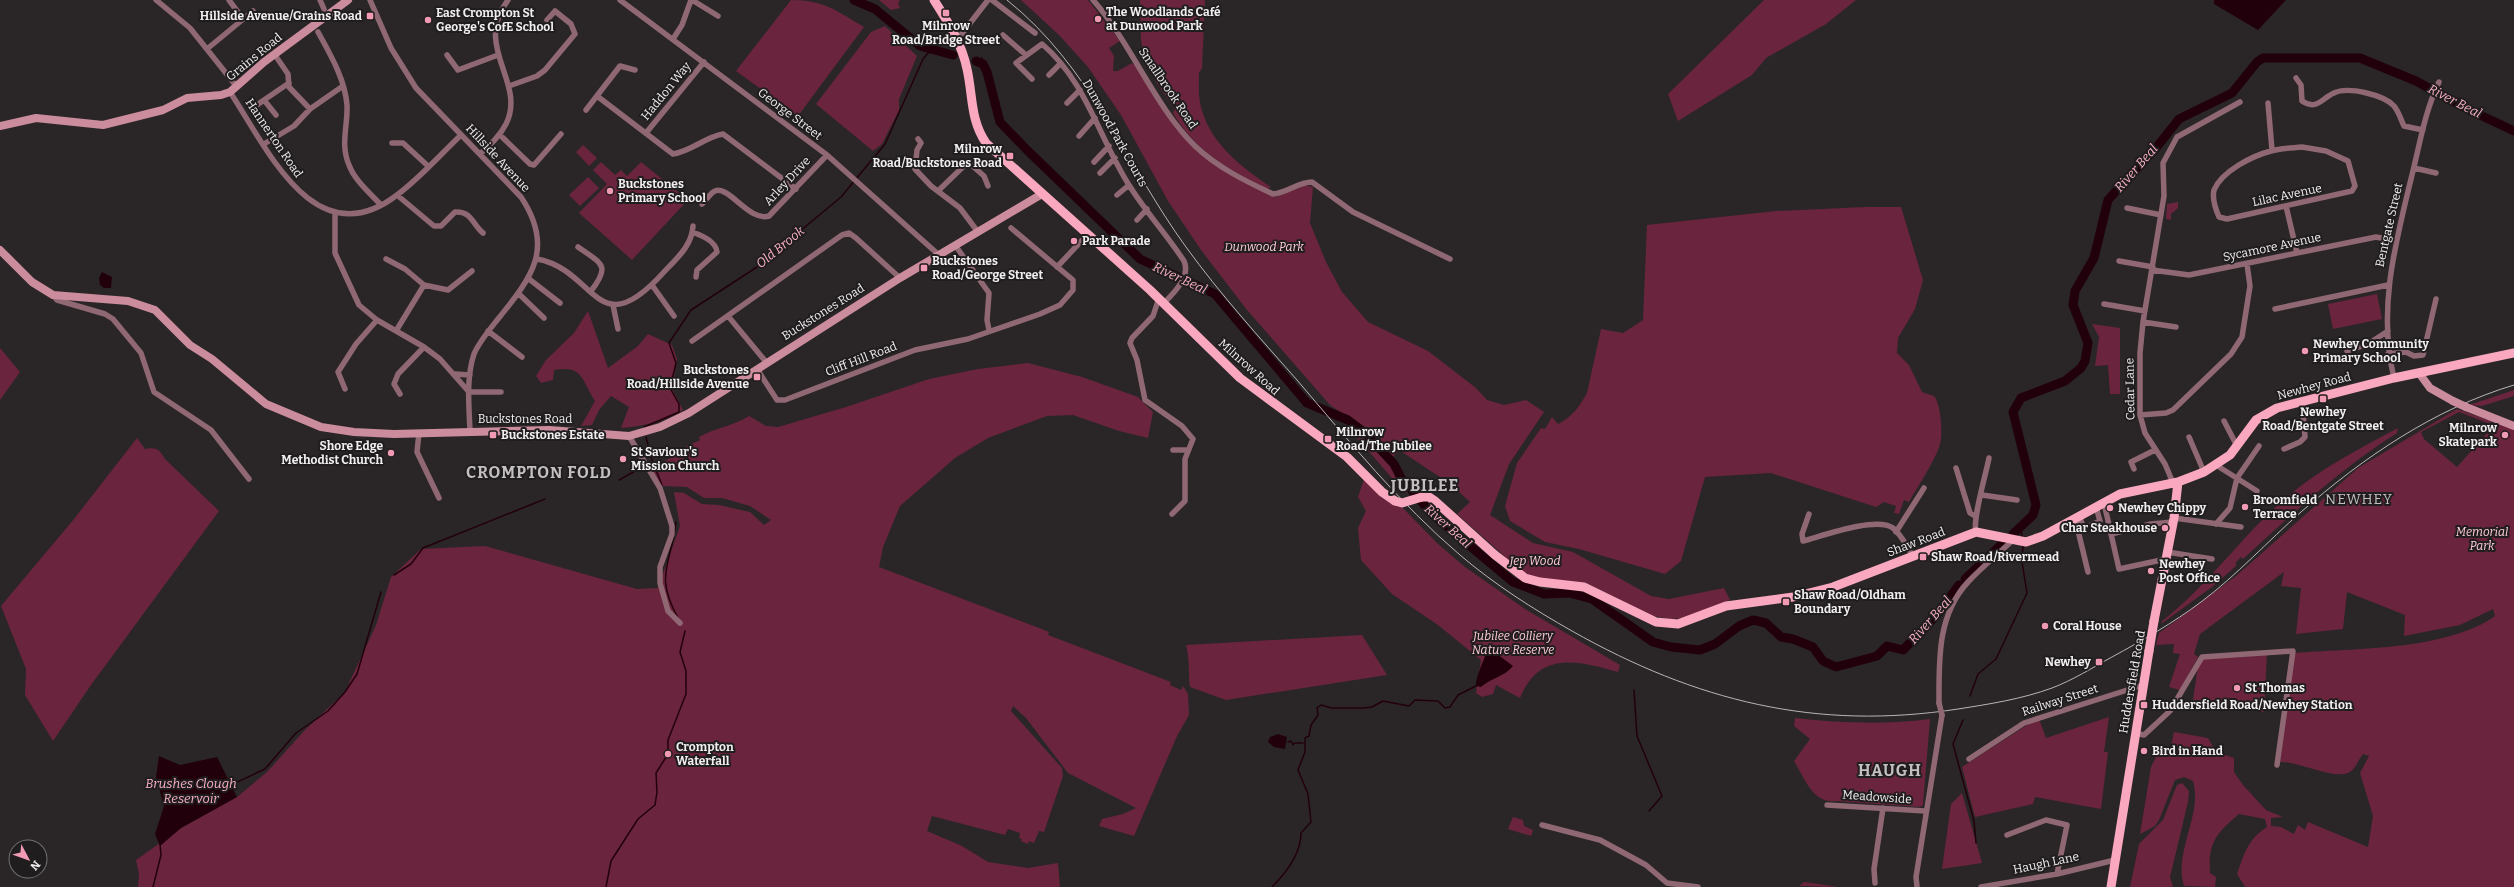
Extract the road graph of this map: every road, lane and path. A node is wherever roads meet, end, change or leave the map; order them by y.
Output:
1 (156, 0) edge
2 (230, 0) edge
3 (320, 0) edge
4 (348, 0) edge
5 (370, 0) edge
6 (508, 0) edge
7 (692, 0) edge
8 (934, 0) edge
9 (988, 0) edge
10 (992, 0) edge
11 (1093, 0) edge
12 (622, 1) edge
13 (324, 9) dead end
14 (253, 11) dead end
15 (718, 16) dead end
16 (243, 19) junction
17 (547, 20) dead end
18 (318, 32) dead end
19 (1035, 33) dead end
20 (1003, 35) dead end
21 (673, 39) junction
22 (957, 40) junction
23 (206, 49) junction
24 (447, 55) dead end
25 (498, 55) junction
26 (1026, 55) junction
27 (277, 58) dead end
28 (704, 62) junction
29 (1060, 64) junction
30 (635, 70) dead end
31 (1049, 75) dead end
32 (2296, 78) dead end
33 (1032, 79) dead end
34 (2439, 82) dead end
35 (289, 83) junction
36 (343, 86) junction
37 (509, 86) junction
38 (233, 89) junction
39 (1080, 90) junction
40 (597, 96) junction
41 (264, 100) junction
42 (2240, 102) dead end
43 (1067, 103) dead end
44 (2268, 103) dead end
45 (257, 105) dead end
46 (310, 109) junction
47 (586, 110) dead end
48 (276, 115) dead end
49 (1095, 118) junction
50 (0, 126) edge
51 (2423, 130) junction
52 (646, 133) junction
53 (461, 134) junction
54 (561, 134) dead end
55 (500, 135) junction
56 (1079, 136) dead end
57 (918, 139) dead end
58 (392, 143) dead end
59 (264, 144) junction
60 (1109, 146) junction
61 (2272, 150) junction
62 (480, 154) junction
63 (827, 155) junction
64 (1115, 158) junction
65 (1094, 162) dead end
66 (428, 166) junction
67 (2414, 168) junction
68 (2436, 172) dead end
69 (1100, 173) dead end
70 (1129, 185) junction
71 (988, 186) dead end
72 (796, 189) junction
73 (938, 192) junction
74 (1042, 194) junction
75 (397, 195) junction
76 (1117, 195) dead end
77 (702, 204) dead end
78 (381, 205) junction
79 (2286, 206) junction
80 (2127, 208) dead end
81 (1147, 209) junction
82 (335, 213) junction
83 (2161, 215) junction
84 (1137, 220) dead end
85 (1011, 228) dead end
86 (483, 232) dead end
87 (978, 232) junction
88 (1087, 235) junction
89 (2396, 241) junction
90 (955, 245) junction
91 (578, 247) dead end
92 (0, 250) edge
93 (2297, 253) junction
94 (939, 255) junction
95 (386, 258) dead end
96 (537, 259) junction
97 (1450, 259) dead end
98 (2119, 261) dead end
99 (2247, 264) junction
100 (1058, 267) junction
101 (2152, 268) junction
102 (472, 271) dead end
103 (696, 277) dead end
104 (900, 278) junction
105 (529, 279) junction
106 (424, 285) junction
107 (652, 285) junction
108 (2388, 285) junction
109 (591, 291) junction
110 (519, 294) junction
111 (53, 295) junction
112 (2436, 299) dead end
113 (1162, 301) junction
114 (560, 303) dead end
115 (2104, 304) dead end
116 (612, 305) junction
117 (2275, 308) dead end
118 (2145, 310) junction
119 (674, 316) dead end
120 (728, 316) junction
121 (544, 318) dead end
122 (377, 320) junction
123 (2143, 322) junction
124 (2176, 327) dead end
125 (618, 329) dead end
126 (989, 330) junction
127 (396, 331) junction
128 (488, 331) junction
129 (2388, 331) junction
130 (692, 342) dead end
131 (424, 347) junction
132 (2347, 351) dead end
133 (2514, 353) edge
134 (2388, 354) junction
135 (522, 357) dead end
136 (766, 362) junction
137 (757, 369) junction
138 (2419, 373) junction
139 (455, 374) junction
140 (470, 375) junction
141 (2394, 378) junction
142 (345, 389) dead end
143 (469, 392) junction
144 (501, 392) dead end
145 (400, 394) dead end
146 (2302, 400) junction
147 (2140, 415) junction
148 (2224, 421) dead end
149 (2514, 426) edge
150 (470, 431) junction
151 (419, 433) junction
152 (629, 436) junction
153 (2189, 438) dead end
154 (2237, 446) junction
155 (2259, 446) dead end
156 (2284, 449) dead end
157 (1173, 450) dead end
158 (1187, 450) junction
159 (2155, 450) junction
160 (1988, 458) dead end
161 (2216, 465) junction
162 (1956, 468) dead end
163 (2134, 469) dead end
164 (2204, 472) junction
165 (2237, 478) junction
166 (249, 479) dead end
167 (2176, 482) junction
168 (1924, 488) dead end
169 (2257, 491) dead end
170 (1982, 495) junction
171 (439, 498) dead end
172 (2017, 500) dead end
173 (2100, 505) junction
174 (1172, 514) dead end
175 (1809, 514) dead end
176 (1975, 516) junction
177 (2077, 517) junction
178 (2174, 520) junction
179 (2216, 524) junction
180 (2240, 527) dead end
181 (1896, 532) junction
182 (1976, 532) junction
183 (2111, 534) junction
184 (2013, 540) junction
185 (2166, 555) junction
186 (1913, 556) junction
187 (2212, 559) dead end
188 (2088, 572) dead end
189 (1656, 622) joint
190 (680, 623) dead end
191 (2143, 685) junction
192 (2135, 734) junction
193 (1969, 759) dead end
194 (2277, 765) dead end
195 (1827, 805) dead end
196 (1883, 808) junction
197 (1925, 811) junction
198 (1542, 825) dead end
199 (2007, 835) dead end
200 (2116, 860) junction
201 (2057, 874) junction
202 (1875, 883) dead end
203 (1698, 887) edge
204 (1917, 887) edge
205 (1981, 887) edge
206 (2111, 887) edge

1 - 23 street, Hannerton Road
2 - 16 street
3 - 13 street
4 - 38 main road, Grains Road
5 - 53 street, Hillside Avenue
6 - 25 street
7 - 15 street
7 - 21 street
8 - 22 main road, Milnrow Road
9 - 22 street
10 - 19 street
11 - 97 street, Smallbrook Road
12 - 21 street, George Street
14 - 16 street
16 - 23 street
17 - 37 street
18 - 36 street
20 - 26 street
21 - 28 street, George Street
22 - 74 main road, Milnrow Road
23 - 38 street, Hannerton Road
24 - 25 street
25 - 37 street
26 - 29 street, Dunwood Park Courts
26 - 33 street, Dunwood Park Courts
27 - 35 street
28 - 52 street, Haddon Way
28 - 63 street, George Street
29 - 31 street
29 - 39 street, Dunwood Park Courts
30 - 40 street
32 - 51 street
34 - 51 street, Bentgate Street
35 - 41 street
35 - 46 street
36 - 46 street
36 - 78 street
37 - 55 street
38 - 50 main road, Grains Road
38 - 59 street, Hannerton Road
39 - 43 street
39 - 49 street, Dunwood Park Courts
40 - 47 street
40 - 52 street
41 - 45 street
41 - 48 street
42 - 83 street, Cedar Lane
44 - 61 street
46 - 59 street
49 - 56 street
49 - 60 street, Dunwood Park Courts
51 - 67 street, Bentgate Street
52 - 72 street
53 - 62 street, Hillside Avenue
53 - 66 street, Hannerton Road
54 - 55 street
55 - 62 street
57 - 73 street
58 - 66 street
59 - 82 street, Hannerton Road
60 - 64 street, Dunwood Park Courts
60 - 65 street
61 - 79 street, Lilac Avenue
61 - 79 street, Lilac Avenue
62 - 96 street, Hillside Avenue
63 - 72 street, Arley Drive
63 - 94 street, George Street
64 - 69 street
64 - 70 street, Dunwood Park Courts
66 - 75 street, Hannerton Road
67 - 68 street
67 - 89 street, Bentgate Street
70 - 76 street
70 - 81 street, Dunwood Park Courts
71 - 73 street
72 - 77 street, Arley Drive
73 - 87 street
74 - 87 main road, Buckstones Road
74 - 88 main road, Milnrow Road
75 - 78 street, Hannerton Road
75 - 86 street
78 - 82 street, Hannerton Road
79 - 93 street
80 - 83 street
81 - 84 street
81 - 113 street, Dunwood Park Courts
82 - 122 street
83 - 101 street, Cedar Lane
85 - 100 street
87 - 90 main road, Buckstones Road
88 - 100 street
88 - 113 main road, Milnrow Road
89 - 93 street, Sycamore Avenue
89 - 108 street, Bentgate Street
90 - 94 main road, Buckstones Road
90 - 126 street
91 - 109 street
92 - 111 main road, Buckstones Road
93 - 99 street, Sycamore Avenue
94 - 104 main road, Buckstones Road
95 - 106 street
96 - 105 street, Hillside Avenue
96 - 109 street
98 - 101 street, Sycamore Avenue
99 - 101 street, Sycamore Avenue
99 - 147 street
100 - 126 street
101 - 118 street, Cedar Lane
102 - 106 street
103 - 107 street
104 - 120 street
104 - 136 main road, Buckstones Road
105 - 110 street, Hillside Avenue
105 - 114 street
106 - 127 street
107 - 116 street
107 - 119 street
108 - 117 street
108 - 129 street, Bentgate Street
109 - 116 street
110 - 121 street
110 - 128 street, Hillside Avenue
111 - 151 main road, Buckstones Road
111 - 166 street
112 - 134 street
113 - 158 street
113 - 189 main road, Milnrow Road, bridge
115 - 118 street
116 - 125 street
118 - 123 street, Cedar Lane
120 - 130 street
120 - 136 street
122 - 127 street
122 - 142 street
123 - 124 street
123 - 147 street, Cedar Lane
126 - 137 street, Cliff Hill Road
127 - 131 street
128 - 135 street
128 - 140 street, Hillside Avenue
129 - 132 street
129 - 134 street, Bentgate Street
131 - 139 street
131 - 145 street
133 - 138 main road, Newhey Road
134 - 141 street, Bentgate Street
136 - 137 main road, Buckstones Road
137 - 152 main road, Buckstones Road
138 - 141 main road, Newhey Road
138 - 149 main road, bridge
139 - 140 street
139 - 143 street
140 - 143 street, Hillside Avenue
141 - 146 main road, Newhey Road
143 - 144 street
143 - 150 street, Hillside Avenue
146 - 154 main road, Newhey Road
146 - 156 street
147 - 159 street, Cedar Lane
148 - 154 street
150 - 151 main road, Buckstones Road
150 - 152 main road, Buckstones Road
151 - 171 street
152 - 190 street
153 - 164 street
154 - 161 main road, Newhey Road
155 - 165 street
157 - 158 street
158 - 174 street
159 - 163 street
159 - 167 street, Cedar Lane
160 - 170 street
161 - 164 main road, Newhey Road
161 - 165 street
162 - 176 street
164 - 167 main road, Newhey Road
165 - 169 street
165 - 179 street
167 - 173 main road
167 - 178 main road, Huddersfield Road
168 - 181 street
170 - 172 street
170 - 176 street
173 - 177 main road
173 - 177 street
173 - 183 street
175 - 181 street
176 - 182 street
177 - 184 main road
177 - 188 street
178 - 179 street
178 - 183 street
178 - 185 main road, Huddersfield Road
179 - 180 street
181 - 186 street
182 - 184 main road
182 - 186 main road, Shaw Road
183 - 185 street
184 - 197 street, bridge
185 - 187 street
185 - 191 main road, Huddersfield Road, bridge
186 - 189 main road, Shaw Road
191 - 192 main road, Huddersfield Road
191 - 193 street, Railway Street
192 - 194 street
192 - 200 main road, Huddersfield Road
195 - 196 street, Meadowside
196 - 197 street, Meadowside
196 - 202 street
197 - 204 street
198 - 203 street
199 - 201 street
200 - 201 street, Haugh Lane
200 - 206 main road, Huddersfield Road
201 - 205 street, Haugh Lane

